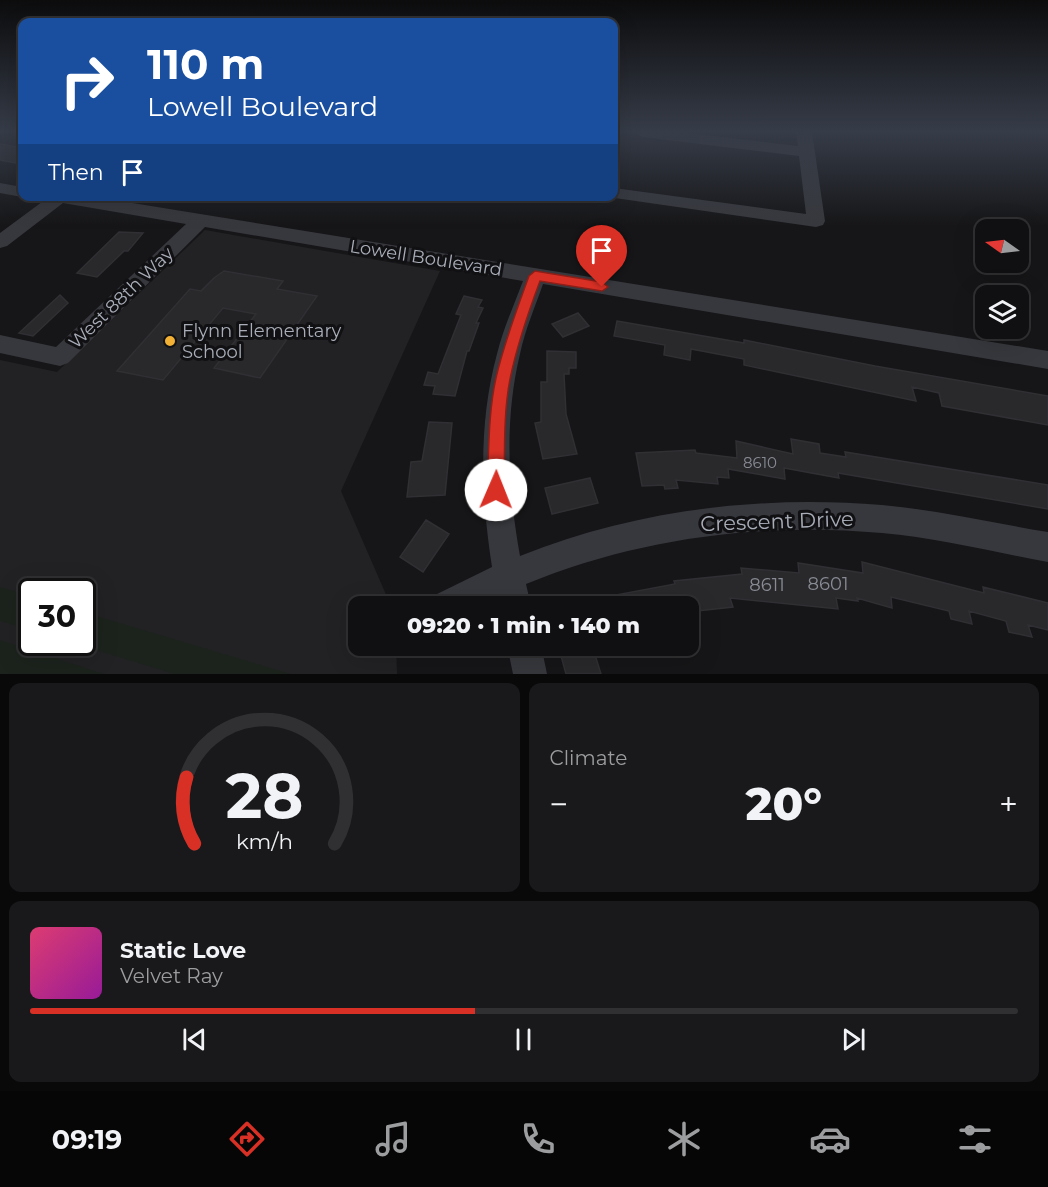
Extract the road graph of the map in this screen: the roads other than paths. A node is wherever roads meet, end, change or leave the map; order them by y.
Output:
1 (808, 163) edge
2 (0, 188) edge
3 (18, 191) edge
4 (618, 194) edge
5 (53, 201) edge
6 (82, 201) edge
7 (200, 221) junction
8 (1, 240) edge
9 (535, 276) junction
10 (0, 344) edge
11 (1048, 360) edge
12 (1048, 547) edge
13 (508, 576) junction
14 (467, 596) edge
15 (513, 596) edge
16 (526, 656) edge
17 (530, 674) edge

1 - 4 street
2 - 3 street
5 - 8 street
6 - 7 street, Lowell Boulevard
7 - 9 street, Lowell Boulevard
7 - 10 street, West 88th Way
9 - 11 street, Lowell Boulevard
9 - 13 street
12 - 13 street, Crescent Drive
13 - 14 street, Crescent Drive
13 - 15 street
16 - 17 street

